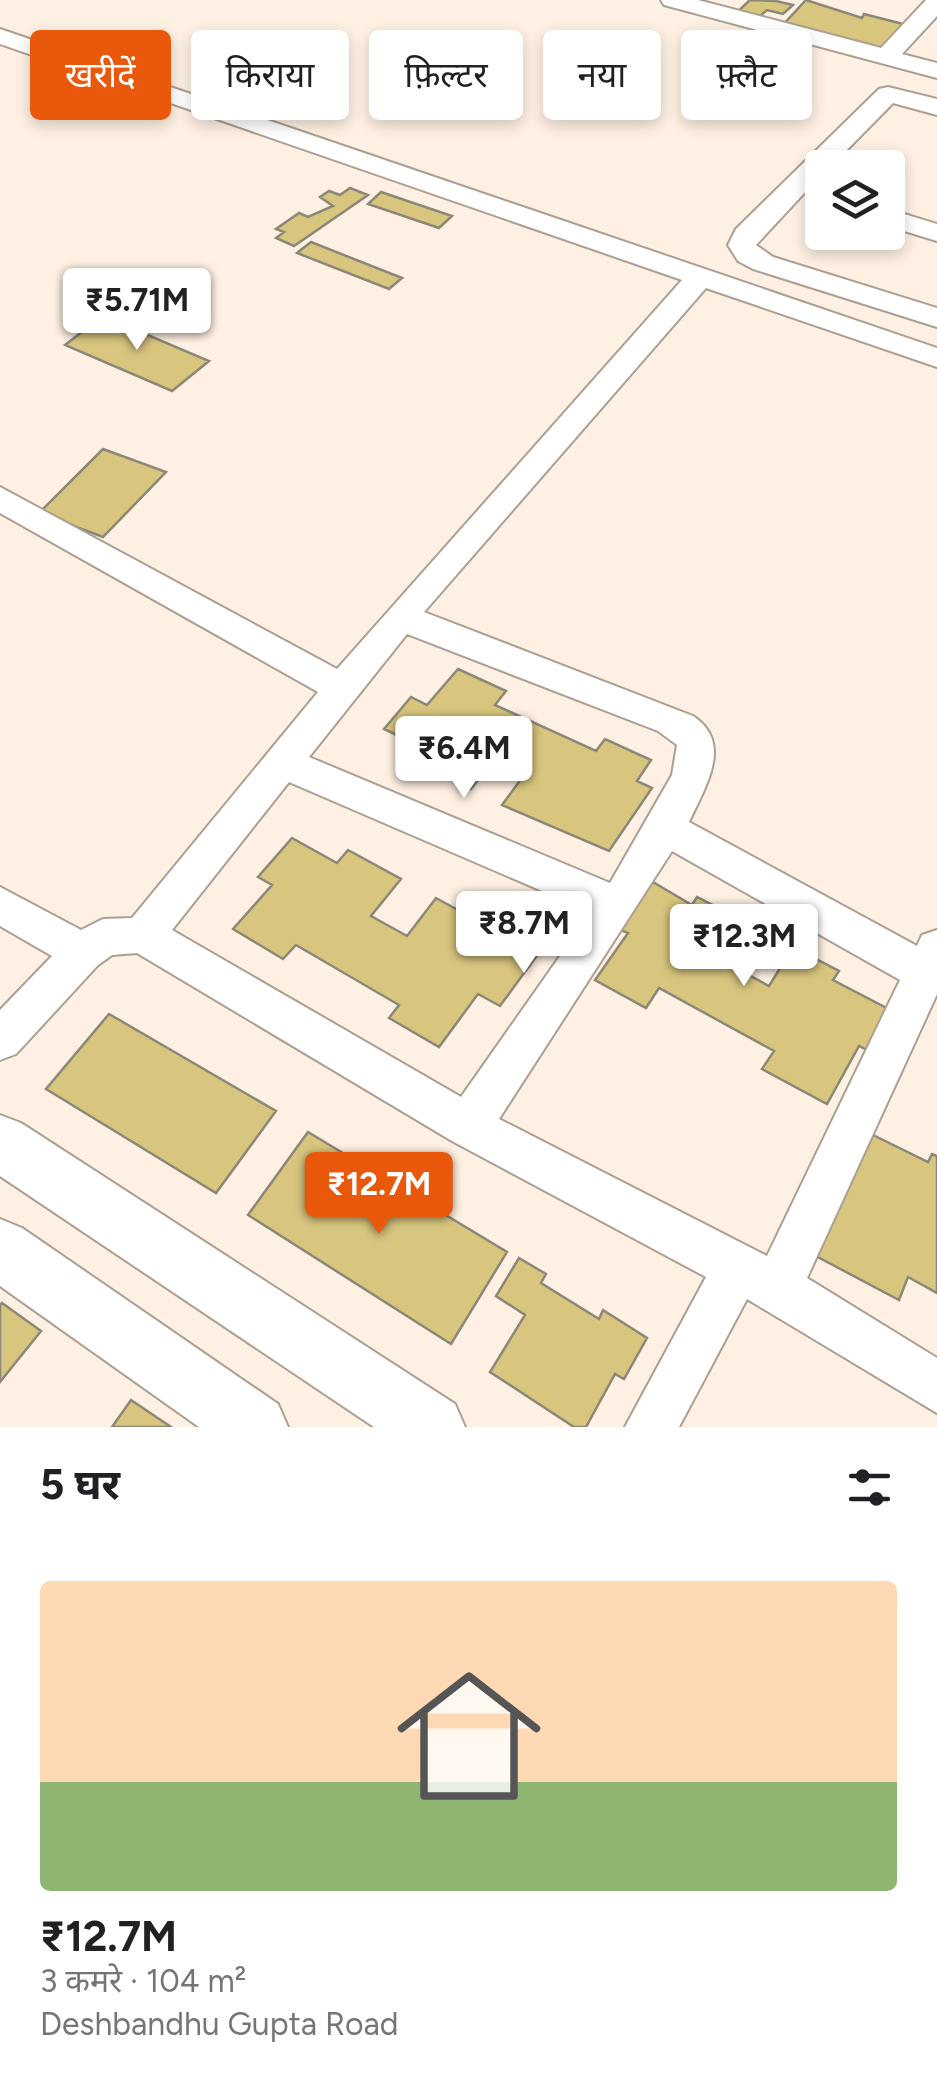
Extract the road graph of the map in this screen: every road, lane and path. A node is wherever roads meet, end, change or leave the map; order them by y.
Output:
1 (672, 0) edge
2 (937, 2) edge
3 (0, 36) edge
4 (889, 58) junction
5 (937, 72) edge
6 (937, 107) edge
7 (791, 188) junction
8 (805, 192) edge
9 (905, 222) edge
10 (937, 232) edge
11 (699, 278) junction
12 (937, 318) edge
13 (937, 358) edge
14 (0, 498) edge
15 (400, 617) junction
16 (342, 689) junction
17 (284, 763) junction
18 (665, 828) junction
19 (616, 904) junction
20 (0, 905) edge
21 (143, 935) junction
22 (82, 952) junction
23 (928, 987) edge
24 (0, 1040) edge
25 (468, 1126) junction
26 (0, 1144) edge
27 (0, 1249) edge
28 (758, 1276) junction
29 (937, 1387) edge
30 (255, 1427) edge
31 (432, 1427) edge
32 (651, 1427) edge

1 - 4 street
2 - 4 street
3 - 11 street
4 - 5 street
6 - 7 street
7 - 8 street
7 - 12 street
9 - 10 street
11 - 13 street
11 - 15 street
14 - 16 street
15 - 16 street
15 - 18 street
16 - 17 street
17 - 19 street
17 - 21 street
18 - 19 street
18 - 23 street
19 - 25 street
20 - 22 street
21 - 22 street
21 - 25 street
22 - 24 street
23 - 28 street
25 - 28 street
26 - 31 street
27 - 30 street
28 - 29 street
28 - 32 street

